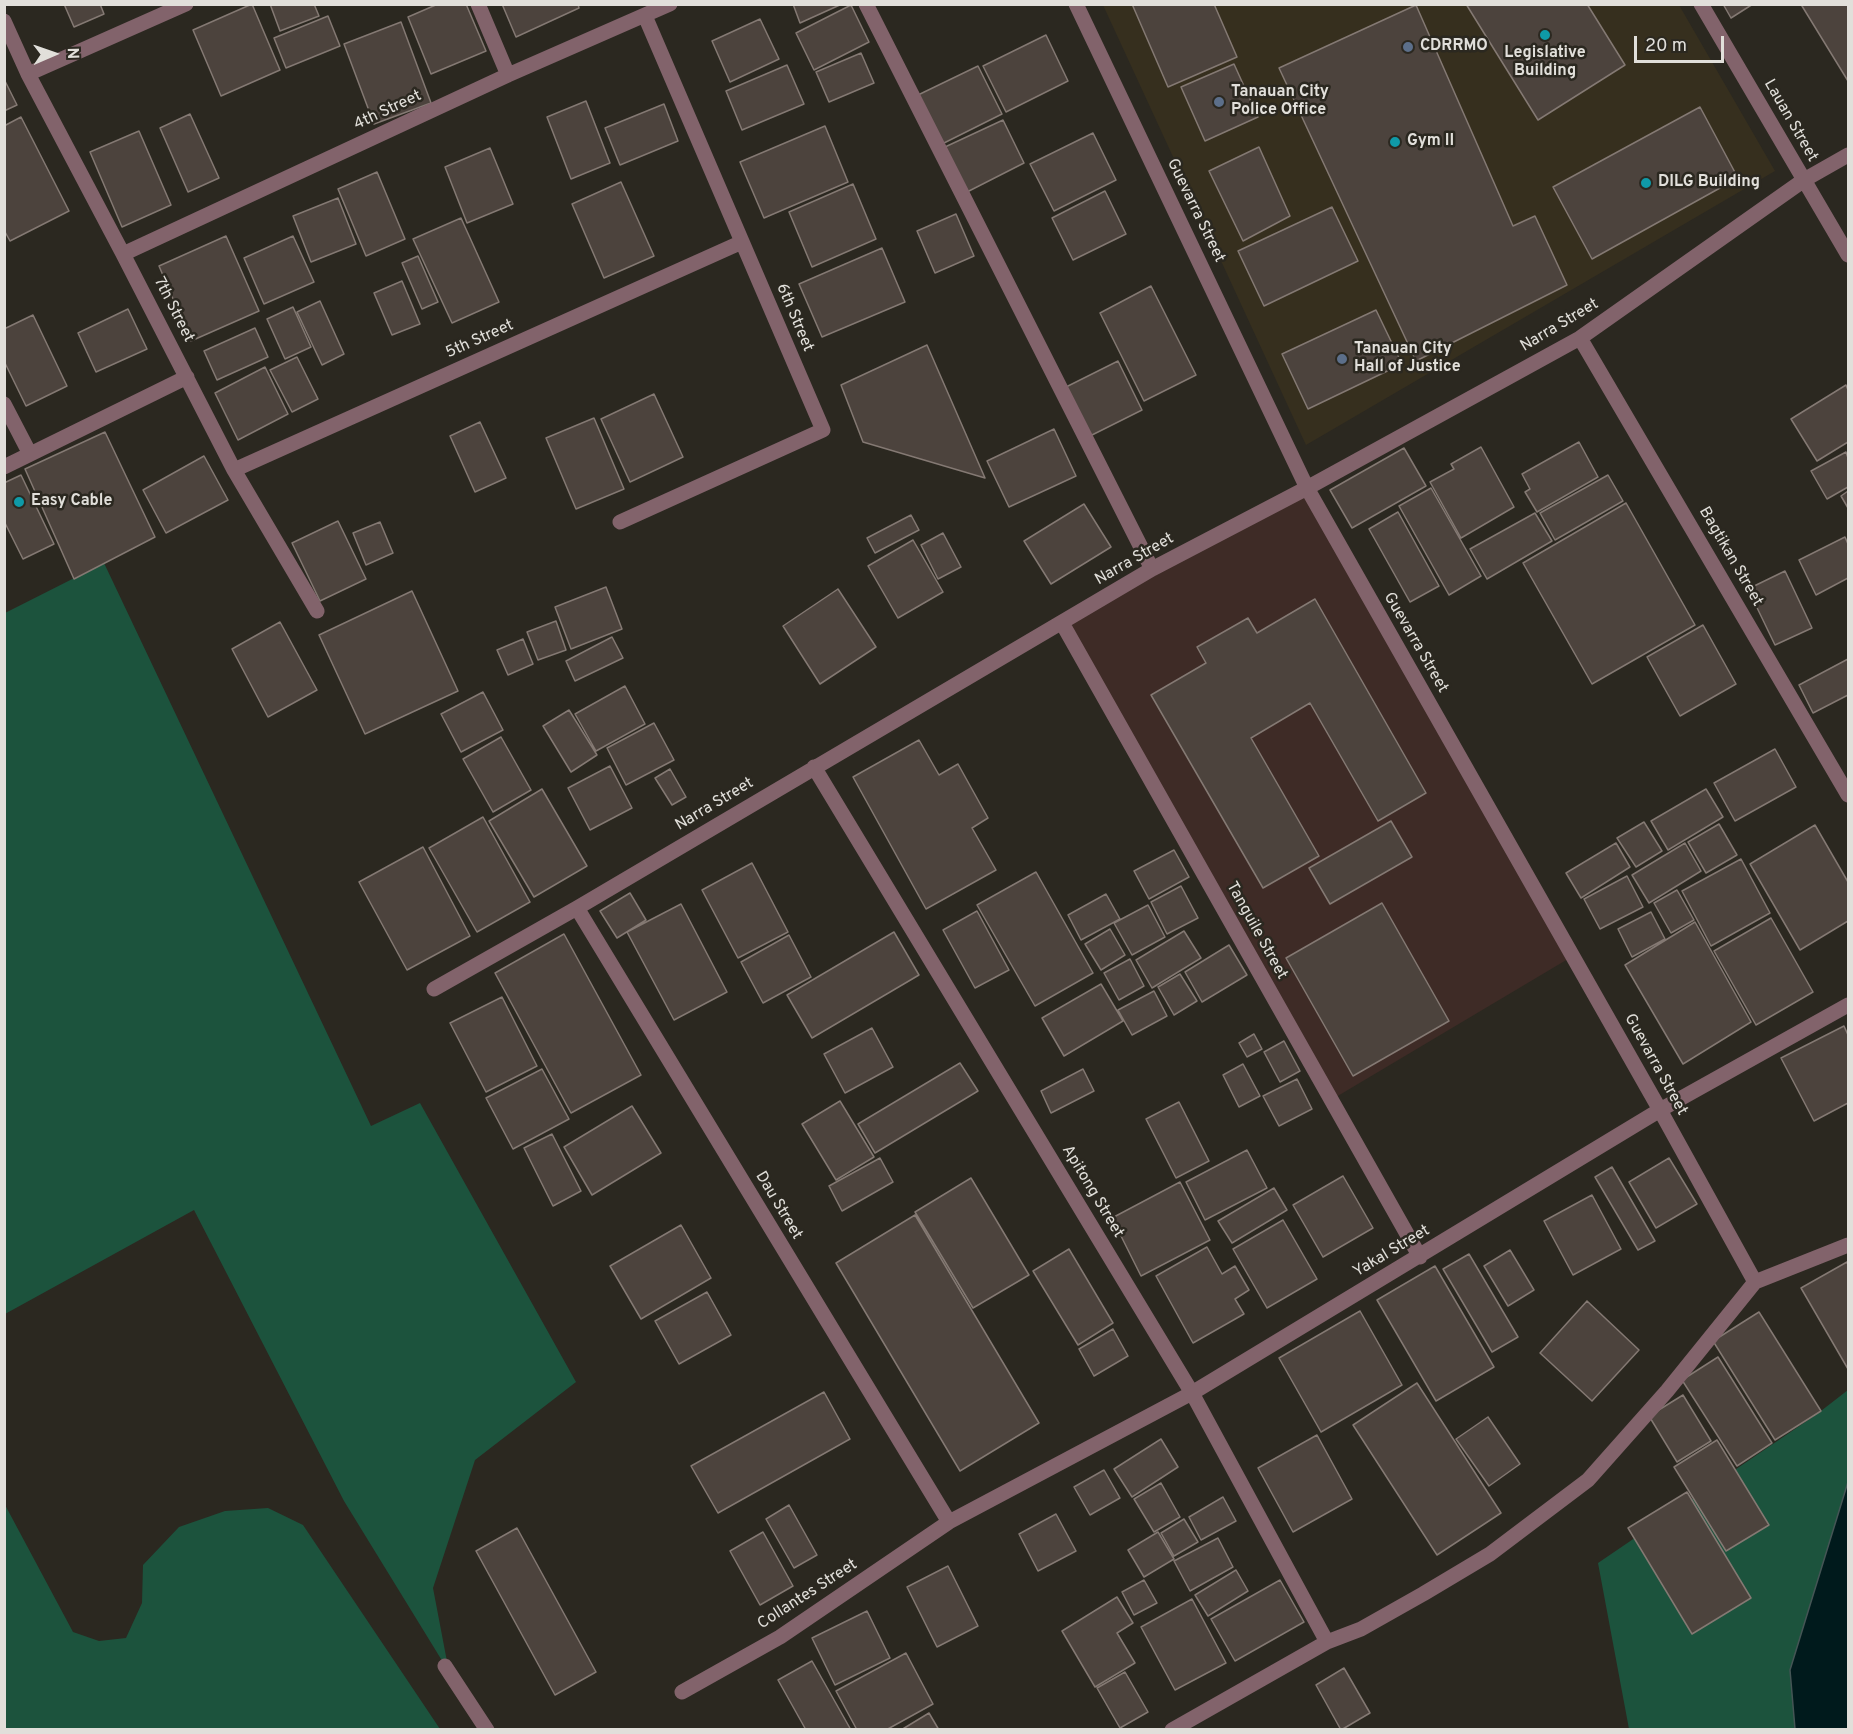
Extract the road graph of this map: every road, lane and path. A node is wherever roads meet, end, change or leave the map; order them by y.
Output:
1 (186, 4) edge
2 (478, 4) edge
3 (670, 4) edge
4 (866, 4) edge
5 (1076, 4) edge
6 (1701, 4) edge
7 (645, 16) junction
8 (4, 21) edge
9 (28, 74) junction
10 (508, 75) junction
11 (1848, 156) edge
12 (1804, 180) junction
13 (742, 242) junction
14 (123, 254) junction
15 (1848, 255) edge
16 (1580, 338) junction
17 (187, 377) junction
18 (4, 404) edge
19 (30, 454) junction
20 (4, 467) edge
21 (234, 470) junction
22 (1307, 488) junction
23 (620, 522) dead end
24 (1152, 569) junction
25 (317, 611) dead end
26 (1062, 623) junction
27 (814, 767) junction
28 (1848, 795) edge
29 (577, 908) junction
30 (434, 989) dead end
31 (1848, 1005) edge
32 (1660, 1110) junction
33 (1848, 1245) edge
34 (1420, 1257) junction
35 (1755, 1282) junction
36 (1192, 1393) junction
37 (949, 1522) junction
38 (1327, 1642) junction
39 (445, 1666) dead end
40 (682, 1692) dead end
41 (487, 1730) edge
42 (1172, 1730) edge

1 - 9 street
2 - 10 street
3 - 7 street, 4th Street
4 - 24 street
5 - 22 street, Guevarra Street
6 - 12 street, Lauan Street
7 - 10 street, 4th Street
7 - 13 street, 6th Street
8 - 9 street, 7th Street
9 - 14 street, 7th Street
10 - 14 street, 4th Street
11 - 12 street, Narra Street
12 - 15 street, Lauan Street
12 - 16 street, Narra Street
13 - 21 street, 5th Street
13 - 23 street, 6th Street
14 - 17 street, 7th Street
16 - 22 street, Narra Street
16 - 28 street, Bagtikan Street
17 - 19 street
17 - 21 street, 7th Street
18 - 19 street
19 - 20 street
21 - 25 street, 7th Street
22 - 24 street, Narra Street
22 - 32 street, Guevarra Street
24 - 26 street, Narra Street
26 - 27 street, Narra Street
26 - 34 street, Tanguile Street
27 - 29 street, Narra Street
27 - 36 street, Apitong Street
29 - 30 street, Narra Street
29 - 37 street, Dau Street
31 - 32 street, Yakal Street
32 - 34 street, Yakal Street
32 - 35 street, Guevarra Street
33 - 35 street
34 - 36 street, Yakal Street
35 - 38 street
36 - 37 street, Yakal Street
36 - 38 street, Apitong Street
37 - 40 street, Collantes Street
38 - 42 street
39 - 41 street

